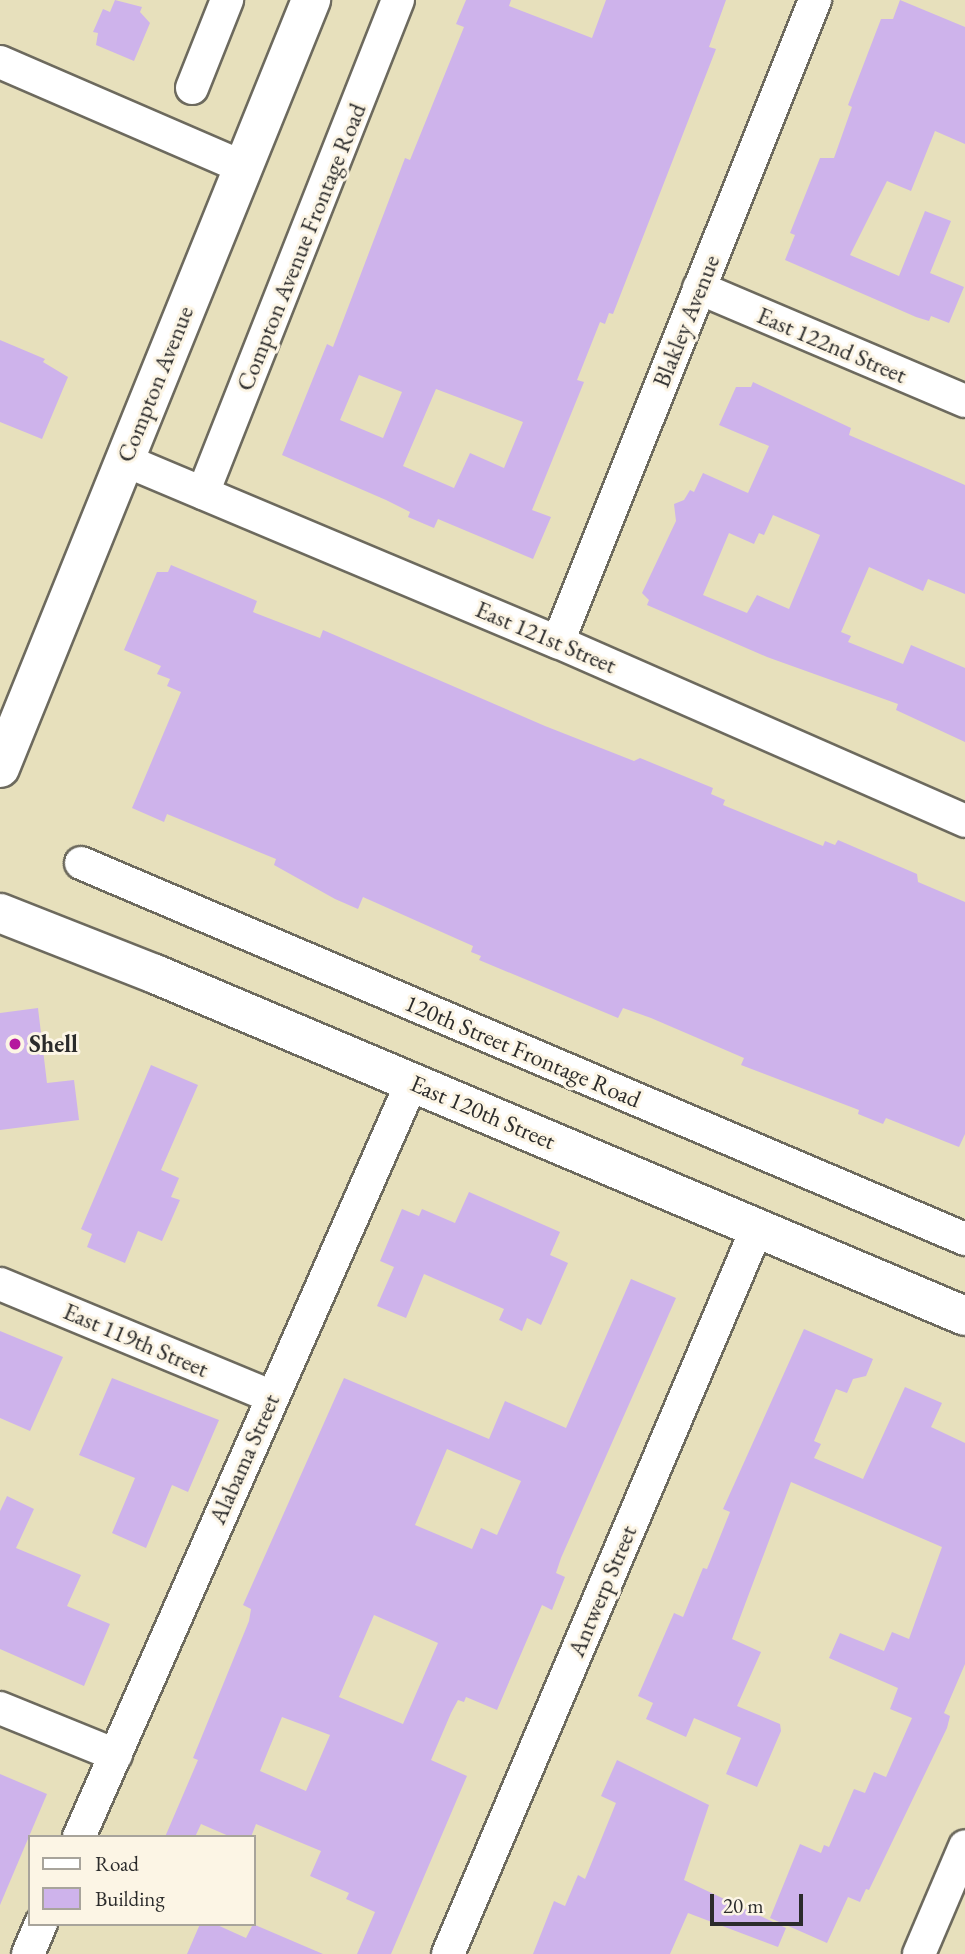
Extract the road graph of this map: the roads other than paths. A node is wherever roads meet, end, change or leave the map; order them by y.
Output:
1 (227, 0) edge
2 (312, 0) edge
3 (398, 0) edge
4 (815, 0) edge
5 (0, 62) edge
6 (191, 88) dead end
7 (243, 167) junction
8 (699, 288) junction
9 (965, 401) edge
10 (124, 460) junction
11 (203, 493) junction
12 (558, 642) junction
13 (0, 768) edge
14 (965, 821) edge
15 (81, 863) dead end
16 (0, 913) edge
17 (412, 1082) junction
18 (757, 1228) junction
19 (965, 1239) edge
20 (0, 1284) edge
21 (965, 1316) edge
22 (271, 1396) junction
23 (0, 1708) edge
24 (116, 1755) junction
25 (80, 1835) edge
26 (965, 1846) edge
27 (40, 1926) edge
28 (28, 1954) edge
29 (448, 1954) edge
30 (919, 1954) edge

1 - 6 street
2 - 7 street, Compton Avenue
3 - 11 street, Compton Avenue Frontage Road
4 - 8 street, Blakley Avenue
5 - 7 street
7 - 10 street, Compton Avenue
8 - 9 street, East 122nd Street
8 - 12 street, Blakley Avenue
10 - 11 street, East 121st Street
10 - 13 street, Compton Avenue
11 - 12 street, East 121st Street
12 - 14 street, East 121st Street
15 - 19 street, 120th Street Frontage Road
16 - 17 street, East 120th Street
17 - 18 street, East 120th Street
17 - 22 street, Alabama Street
18 - 21 street, East 120th Street
18 - 29 street, Antwerp Street
20 - 22 street, East 119th Street
22 - 24 street, Alabama Street
23 - 24 street
24 - 25 street, Alabama Street
26 - 30 street
27 - 28 street

